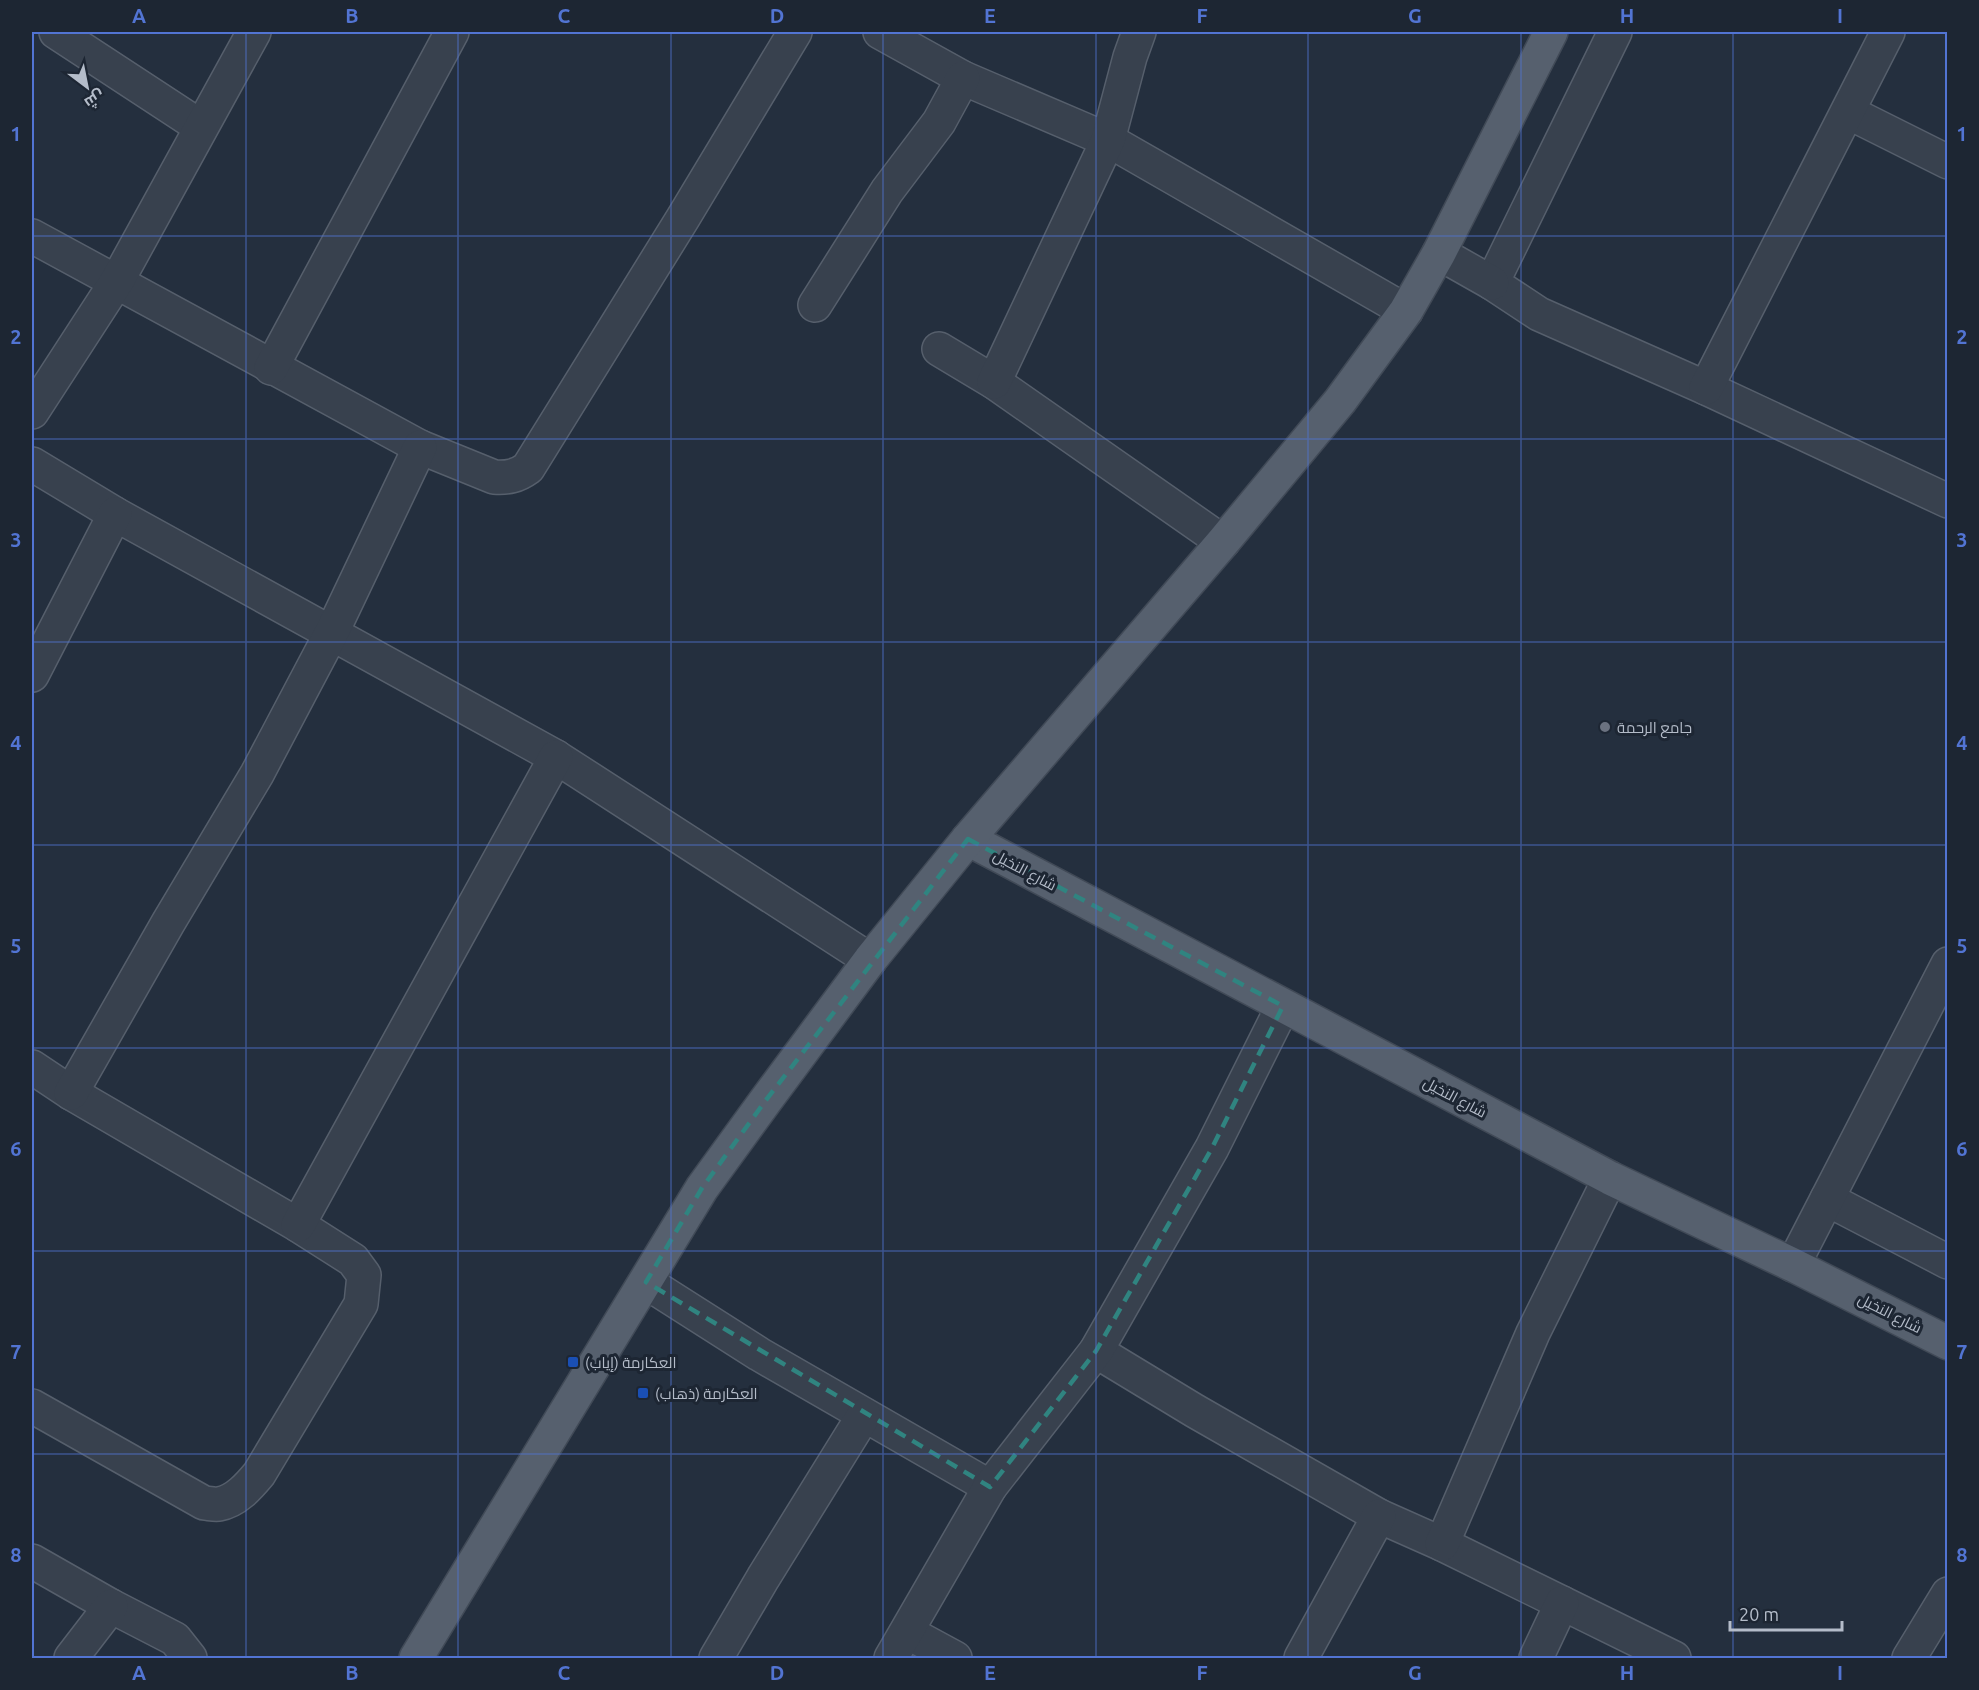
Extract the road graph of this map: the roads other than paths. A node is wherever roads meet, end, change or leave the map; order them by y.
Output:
1 (56, 32) edge
2 (254, 32) edge
3 (452, 32) edge
4 (795, 32) edge
5 (880, 32) edge
6 (1139, 32) edge
7 (1551, 32) edge
8 (1615, 32) edge
9 (1888, 32) edge
10 (963, 78) junction
11 (1848, 112) junction
12 (201, 127) junction
13 (1108, 140) junction
14 (1947, 162) edge
15 (32, 236) edge
16 (1439, 253) junction
17 (117, 281) junction
18 (1492, 284) junction
19 (815, 305) dead end
20 (1406, 311) junction
21 (939, 349) dead end
22 (271, 368) junction
23 (994, 382) junction
24 (1706, 388) junction
25 (32, 412) edge
26 (420, 447) junction
27 (32, 464) edge
28 (1947, 501) edge
29 (115, 514) junction
30 (1223, 542) junction
31 (332, 632) junction
32 (32, 675) edge
33 (556, 757) junction
34 (968, 839) junction
35 (870, 960) junction
36 (1947, 964) edge
37 (1283, 1006) junction
38 (32, 1067) edge
39 (71, 1093) junction
40 (1610, 1178) junction
41 (1827, 1199) junction
42 (298, 1225) junction
43 (1947, 1262) edge
44 (1793, 1265) junction
45 (646, 1282) junction
46 (1947, 1343) edge
47 (1096, 1351) junction
48 (32, 1406) edge
49 (864, 1415) junction
50 (990, 1487) junction
51 (1379, 1516) junction
52 (1442, 1544) junction
53 (32, 1562) edge
54 (1947, 1594) edge
55 (1562, 1603) junction
56 (111, 1606) junction
57 (899, 1645) edge
58 (70, 1659) edge
59 (190, 1659) edge
60 (416, 1659) edge
61 (716, 1659) edge
62 (955, 1659) edge
63 (1301, 1659) edge
64 (1536, 1659) edge
65 (1674, 1659) edge
66 (1909, 1659) edge

1 - 12 street
2 - 12 street
3 - 22 street
4 - 26 street
5 - 10 street
6 - 13 street
7 - 16 main road
8 - 18 street
9 - 11 street
10 - 13 street
10 - 19 street
11 - 14 street
11 - 24 street
12 - 17 street
13 - 20 street
13 - 23 street
15 - 17 street
16 - 18 street
16 - 20 main road
17 - 22 street
17 - 25 street
18 - 24 street
20 - 30 main road
21 - 23 street
22 - 26 street
23 - 30 street
24 - 28 street
26 - 31 street
27 - 29 street
29 - 31 street
29 - 32 street
30 - 34 main road
31 - 33 street
31 - 39 street
33 - 35 street
33 - 42 street
34 - 35 main road
34 - 37 main road, شارع النخيل
35 - 45 main road
36 - 41 street
37 - 40 main road, شارع النخيل
37 - 47 street
38 - 39 street
39 - 42 street
40 - 44 main road, شارع النخيل
40 - 52 street
41 - 43 street
41 - 44 street
42 - 48 street
44 - 46 main road, شارع النخيل
45 - 49 street
45 - 60 main road
47 - 50 street
47 - 51 street
49 - 50 street
49 - 61 street
50 - 57 street
51 - 52 street
51 - 63 street
52 - 55 street
53 - 56 street
54 - 66 street
55 - 64 street
55 - 65 street
56 - 58 street
56 - 59 street
57 - 62 street

